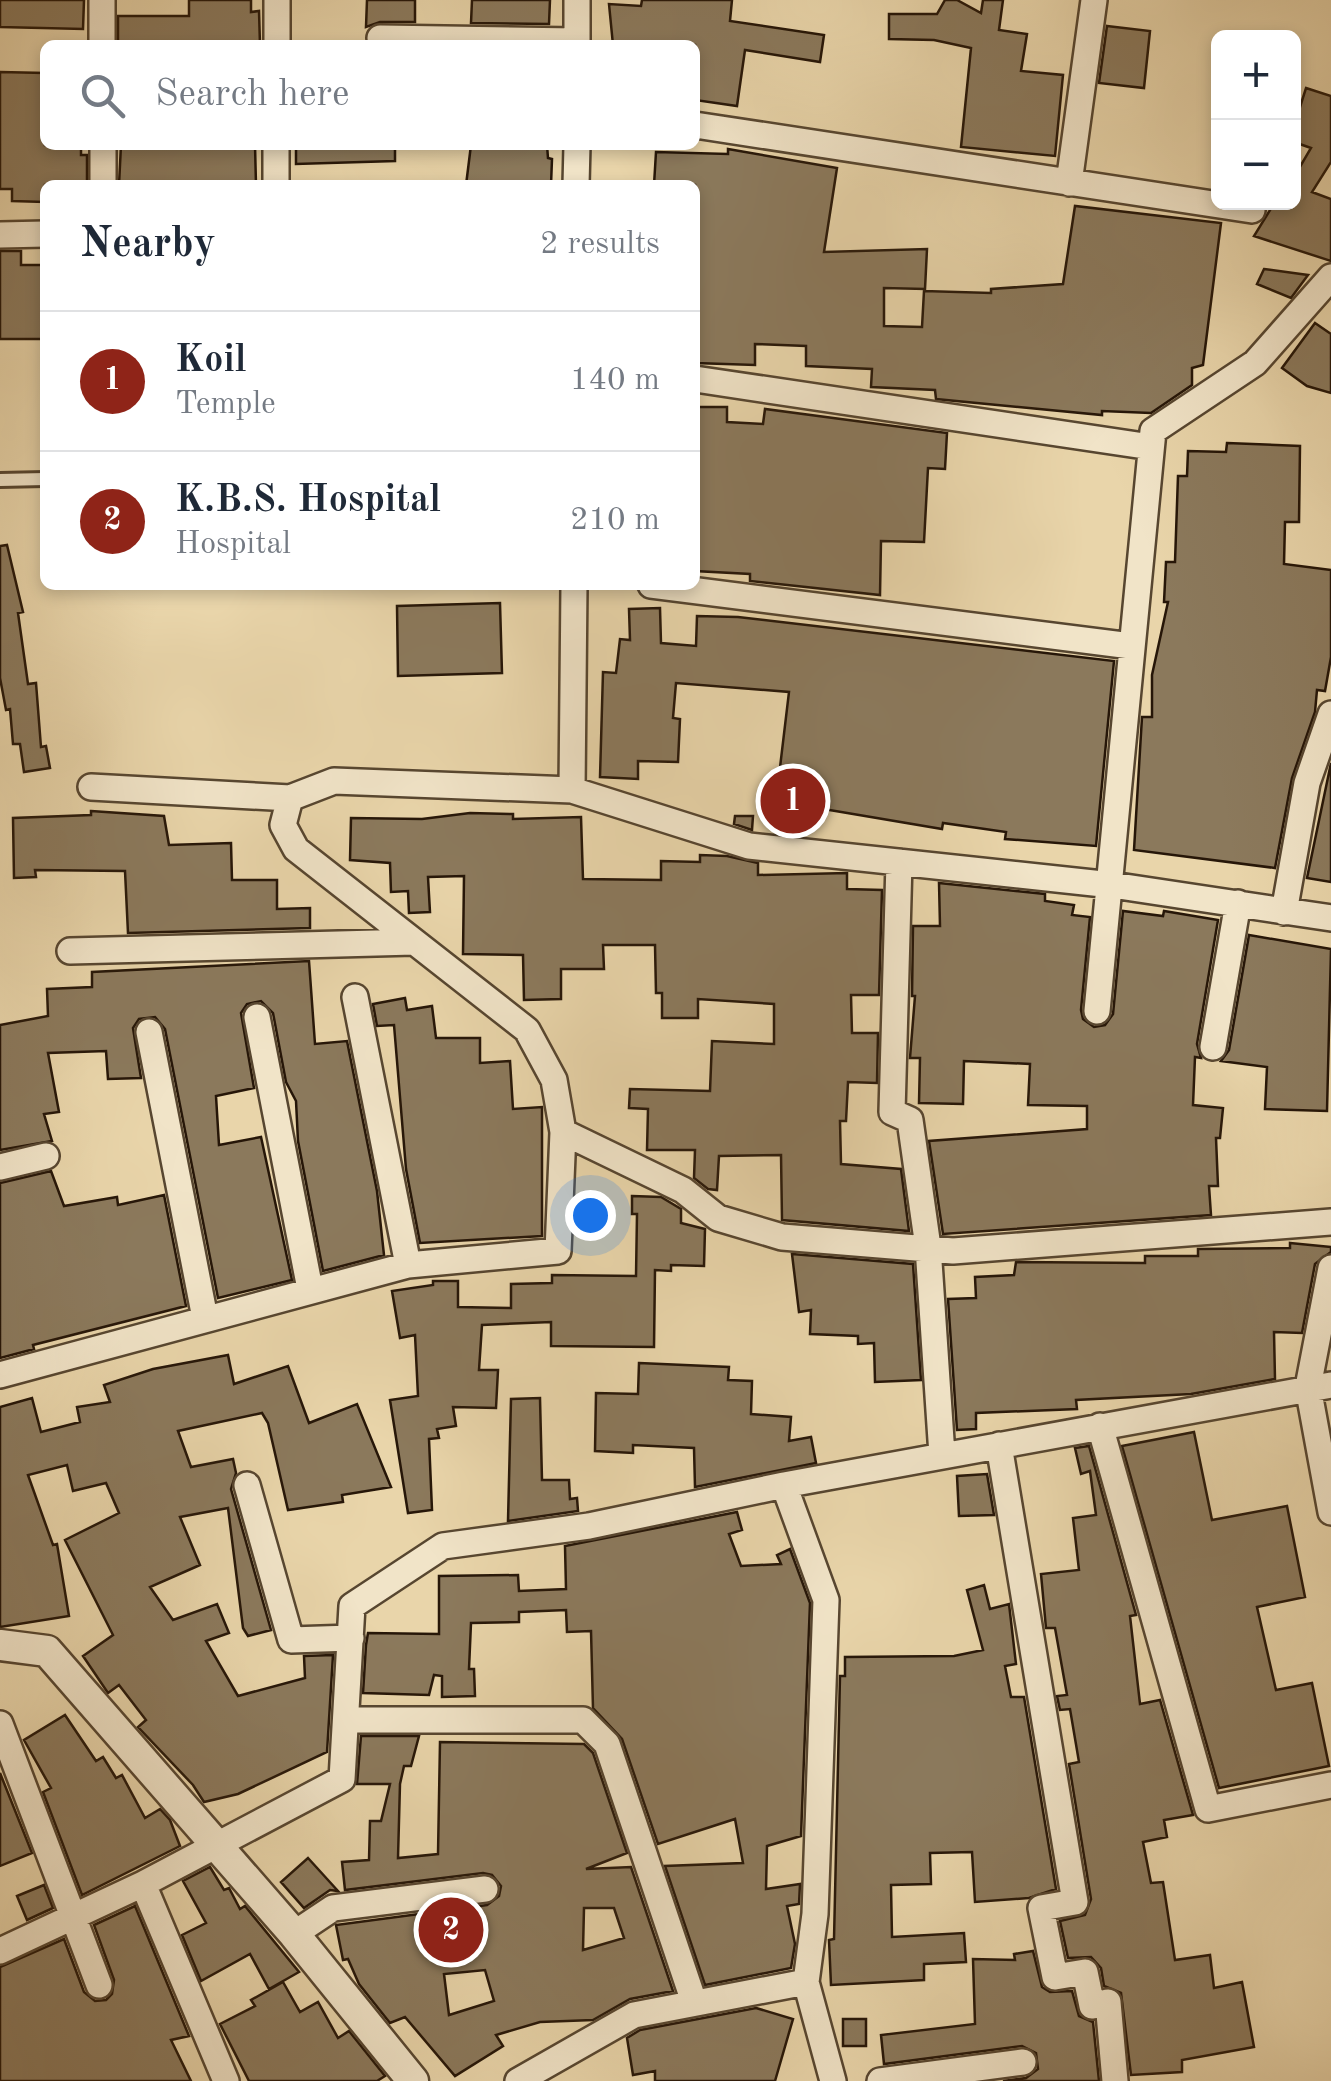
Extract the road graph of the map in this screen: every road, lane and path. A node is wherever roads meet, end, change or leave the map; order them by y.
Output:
1 (102, 0) edge
2 (277, 0) edge
3 (577, 0) edge
4 (1094, 0) edge
5 (380, 38) dead end
6 (102, 40) edge
7 (277, 40) edge
8 (459, 40) edge
9 (577, 40) edge
10 (700, 126) edge
11 (103, 150) edge
12 (276, 150) edge
13 (576, 150) edge
14 (103, 180) edge
15 (276, 180) edge
16 (576, 180) edge
17 (1069, 183) junction
18 (1211, 204) edge
19 (0, 234) edge
20 (40, 234) edge
21 (1331, 277) edge
22 (700, 381) edge
23 (1151, 447) junction
24 (40, 479) edge
25 (0, 480) edge
26 (574, 590) edge
27 (690, 590) edge
28 (1131, 646) junction
29 (1329, 727) edge
30 (91, 788) dead end
31 (572, 790) junction
32 (290, 798) junction
33 (899, 862) junction
34 (1112, 885) junction
35 (1238, 903) junction
36 (1284, 912) junction
37 (1331, 918) edge
38 (414, 942) junction
39 (70, 951) dead end
40 (355, 997) dead end
41 (1097, 1011) dead end
42 (257, 1016) dead end
43 (149, 1032) dead end
44 (1214, 1048) dead end
45 (563, 1132) junction
46 (46, 1156) dead end
47 (0, 1166) edge
48 (1331, 1222) edge
49 (928, 1247) junction
50 (408, 1265) junction
51 (1331, 1268) edge
52 (310, 1289) junction
53 (205, 1318) junction
54 (0, 1375) edge
55 (1319, 1386) edge
56 (1100, 1426) junction
57 (998, 1445) junction
58 (942, 1455) junction
59 (784, 1485) junction
60 (248, 1486) dead end
61 (1331, 1512) edge
62 (351, 1638) junction
63 (0, 1646) edge
64 (346, 1720) junction
65 (0, 1724) edge
66 (1331, 1785) edge
67 (214, 1844) junction
68 (143, 1884) junction
69 (485, 1889) dead end
70 (74, 1916) junction
71 (294, 1934) junction
72 (0, 1950) edge
73 (806, 1982) junction
74 (99, 1985) dead end
75 (694, 2002) junction
76 (1023, 2062) dead end
77 (226, 2081) edge
78 (413, 2081) edge
79 (518, 2081) edge
80 (833, 2081) edge
81 (880, 2081) edge
82 (1114, 2081) edge

1 - 6 street
2 - 7 street
3 - 9 street
4 - 17 street
5 - 8 street
10 - 17 street
11 - 14 street
12 - 15 street
13 - 16 street
17 - 18 street
19 - 20 street
21 - 23 street
22 - 23 street
23 - 28 street
24 - 25 lane
26 - 31 street
27 - 28 street
28 - 34 street
29 - 36 street
30 - 32 street
31 - 32 street
31 - 33 street
32 - 38 street
33 - 34 street
33 - 49 street
34 - 35 street
34 - 41 street
35 - 36 street
35 - 44 street
36 - 37 street
38 - 39 street
38 - 45 street
40 - 50 street
42 - 52 street
43 - 53 street
45 - 49 street
45 - 50 street
46 - 47 street
48 - 49 street
49 - 58 street
50 - 52 street
51 - 55 street
52 - 53 street
53 - 54 street
55 - 56 street
55 - 61 street
56 - 57 street
56 - 66 street
57 - 58 street
57 - 82 street
58 - 59 street
59 - 62 street
59 - 73 street
60 - 62 street
62 - 64 street
63 - 67 street
64 - 67 street
64 - 75 street
65 - 70 street
67 - 68 street
67 - 71 street
68 - 70 street
68 - 77 street
69 - 71 street
70 - 72 street
70 - 74 street
71 - 78 street
73 - 75 street
73 - 80 street
75 - 79 street
76 - 81 street

